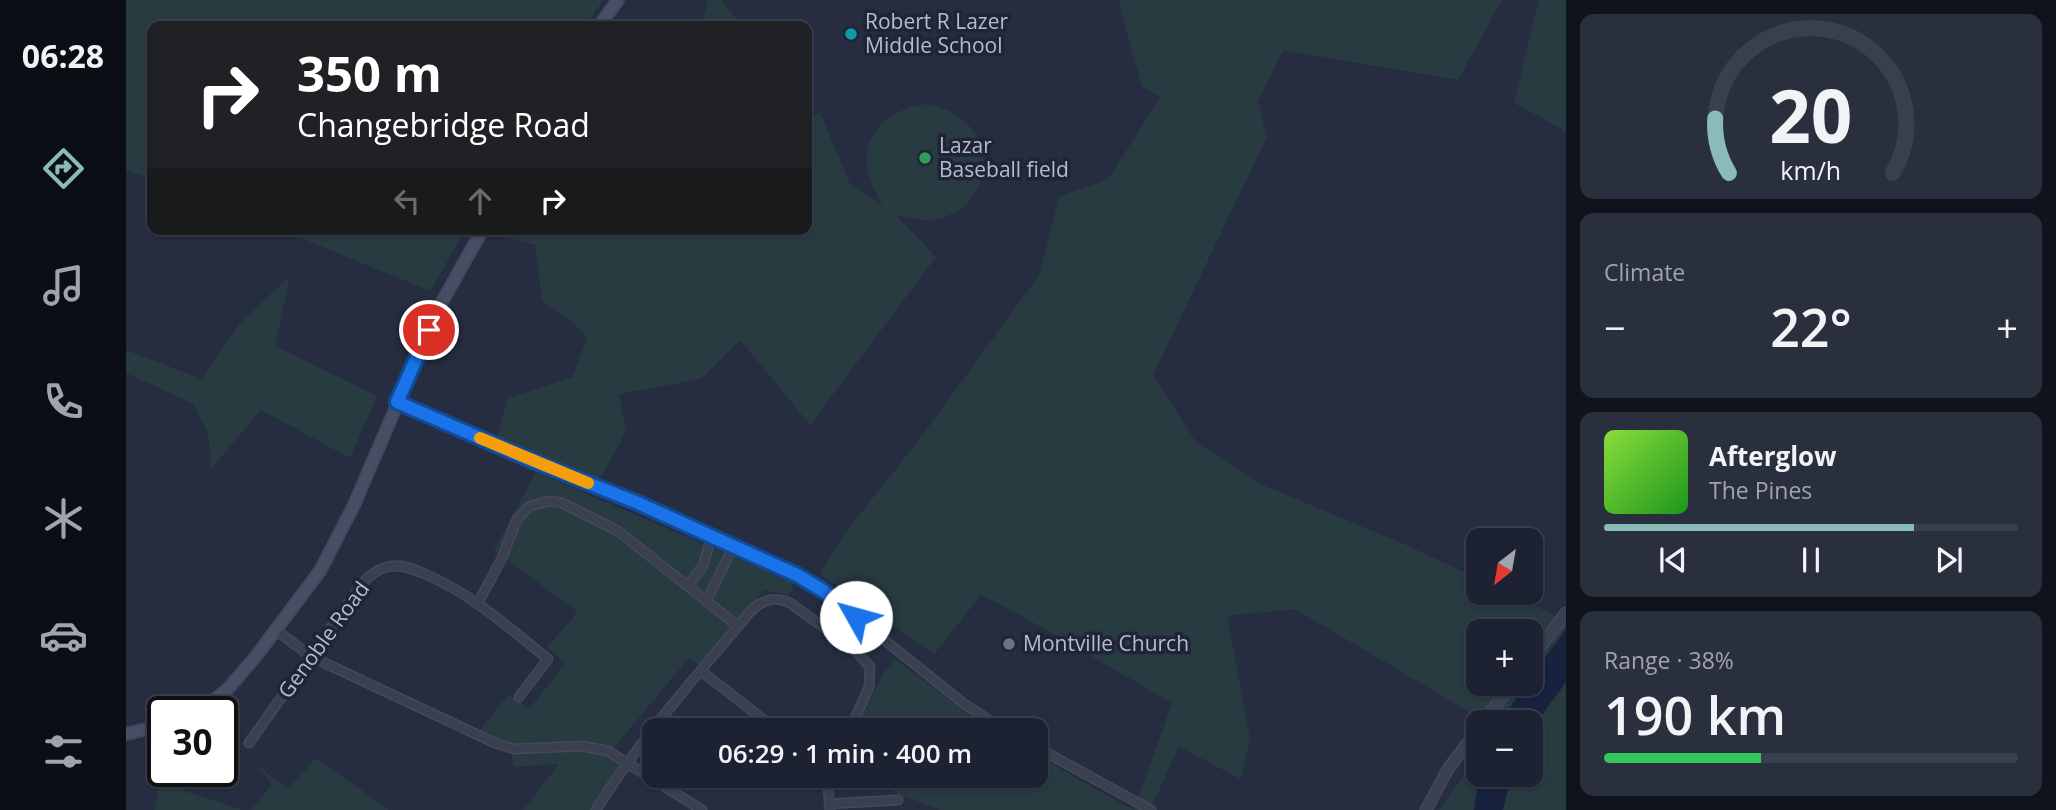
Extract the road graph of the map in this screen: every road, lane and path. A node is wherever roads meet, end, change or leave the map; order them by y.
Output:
1 (618, 0) edge
2 (603, 21) edge
3 (480, 235) edge
4 (397, 402) junction
5 (711, 538) junction
6 (733, 547) junction
7 (688, 585) junction
8 (707, 600) junction
9 (478, 603) junction
10 (1566, 612) edge
11 (738, 626) junction
12 (277, 631) junction
13 (1543, 643) edge
14 (312, 657) junction
15 (701, 671) junction
16 (219, 696) edge
17 (1503, 696) edge
18 (519, 697) dead end
19 (1492, 710) edge
20 (762, 718) edge
21 (855, 718) edge
22 (986, 718) edge
23 (147, 729) edge
24 (126, 734) edge
25 (249, 743) dead end
26 (1466, 745) edge
27 (1048, 754) edge
28 (626, 763) junction
29 (828, 788) edge
30 (898, 800) dead end
31 (830, 807) edge
32 (596, 810) edge
33 (702, 810) edge
34 (1152, 810) edge
35 (1426, 810) edge

1 - 2 main road
3 - 4 main road
4 - 5 street
4 - 12 main road
5 - 6 street
5 - 7 street
6 - 8 street
6 - 22 street
7 - 8 street
7 - 9 street
8 - 11 street
9 - 14 street, Genoble Road
9 - 18 street, Genoble Road
10 - 13 street
11 - 15 street
11 - 21 street
12 - 14 street
12 - 16 main road
14 - 25 street, Genoble Road
14 - 28 street
15 - 20 street
15 - 28 street
17 - 19 street
23 - 24 main road
26 - 35 street
27 - 34 street
28 - 32 street
28 - 33 street
29 - 31 street
30 - 31 street

